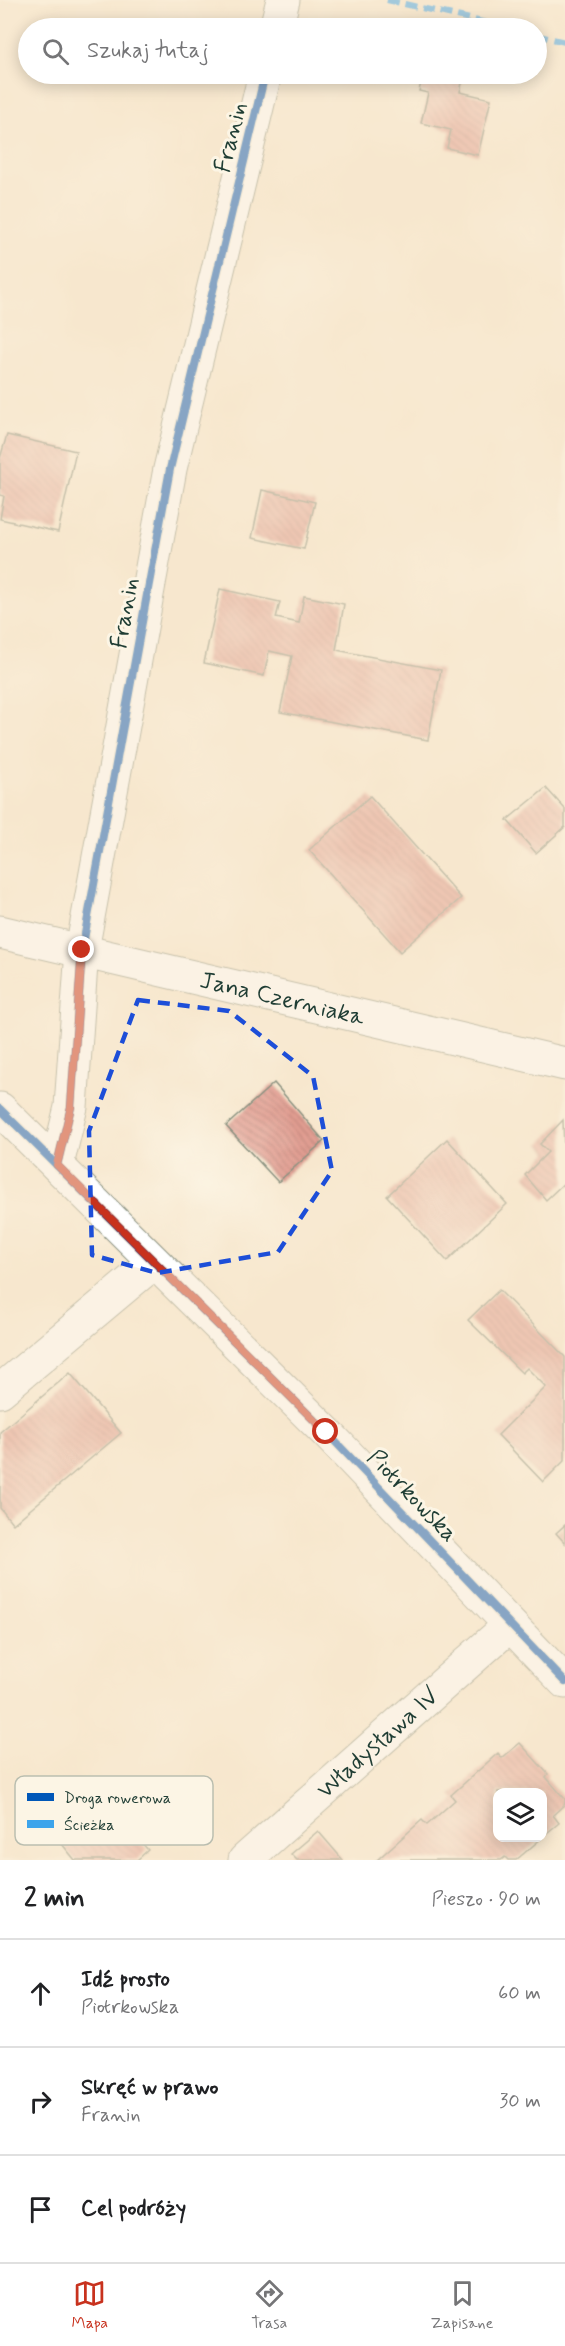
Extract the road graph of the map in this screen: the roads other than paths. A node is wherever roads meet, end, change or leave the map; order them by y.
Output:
1 (283, 0) edge
2 (278, 18) edge
3 (263, 84) edge
4 (0, 932) edge
5 (82, 950) junction
6 (565, 1064) edge
7 (0, 1109) edge
8 (57, 1165) junction
9 (153, 1263) junction
10 (0, 1390) edge
11 (510, 1624) junction
12 (565, 1682) edge
13 (245, 1860) edge

1 - 2 street
3 - 5 street, Franin
4 - 5 street, Jana Czerniaka
5 - 6 street, Jana Czerniaka
5 - 8 street, Franin
7 - 8 street, Piotrkowska
8 - 9 street, Piotrkowska
9 - 10 street
9 - 11 street, Piotrkowska
11 - 12 street, Piotrkowska
11 - 13 street, Władysława IV

